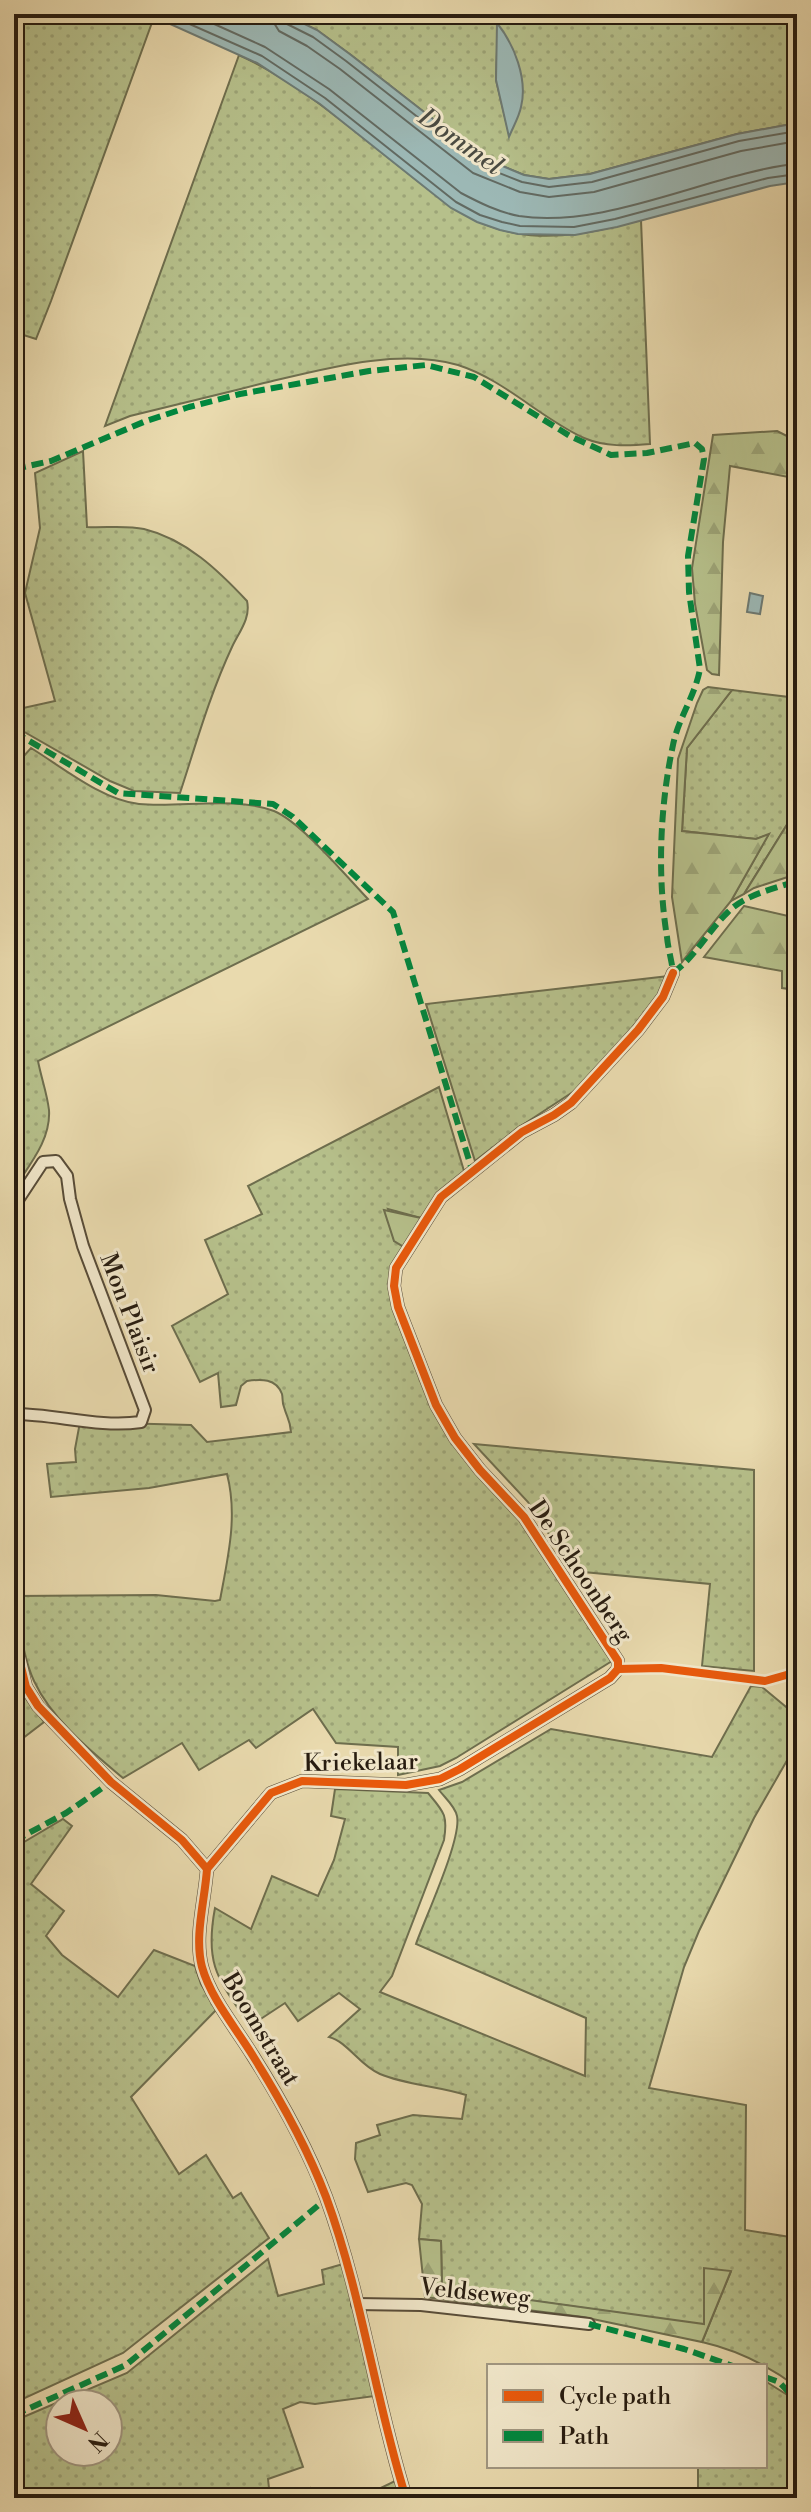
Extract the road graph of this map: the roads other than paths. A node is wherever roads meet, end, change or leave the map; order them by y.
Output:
1 (673, 973) dead end
2 (14, 1206) edge
3 (14, 1414) edge
4 (14, 1639) edge
5 (618, 1669) joint
6 (207, 1869) junction
7 (357, 2304) junction
8 (589, 2324) dead end
9 (406, 2498) edge

1 - 5 street, De Schoonberg
2 - 3 street, Mon Plaisir
4 - 6 street
5 - 6 street, Kriekelaar
6 - 7 street, Boomstraat
7 - 8 street, Veldseweg
7 - 9 street, Boomstraat

